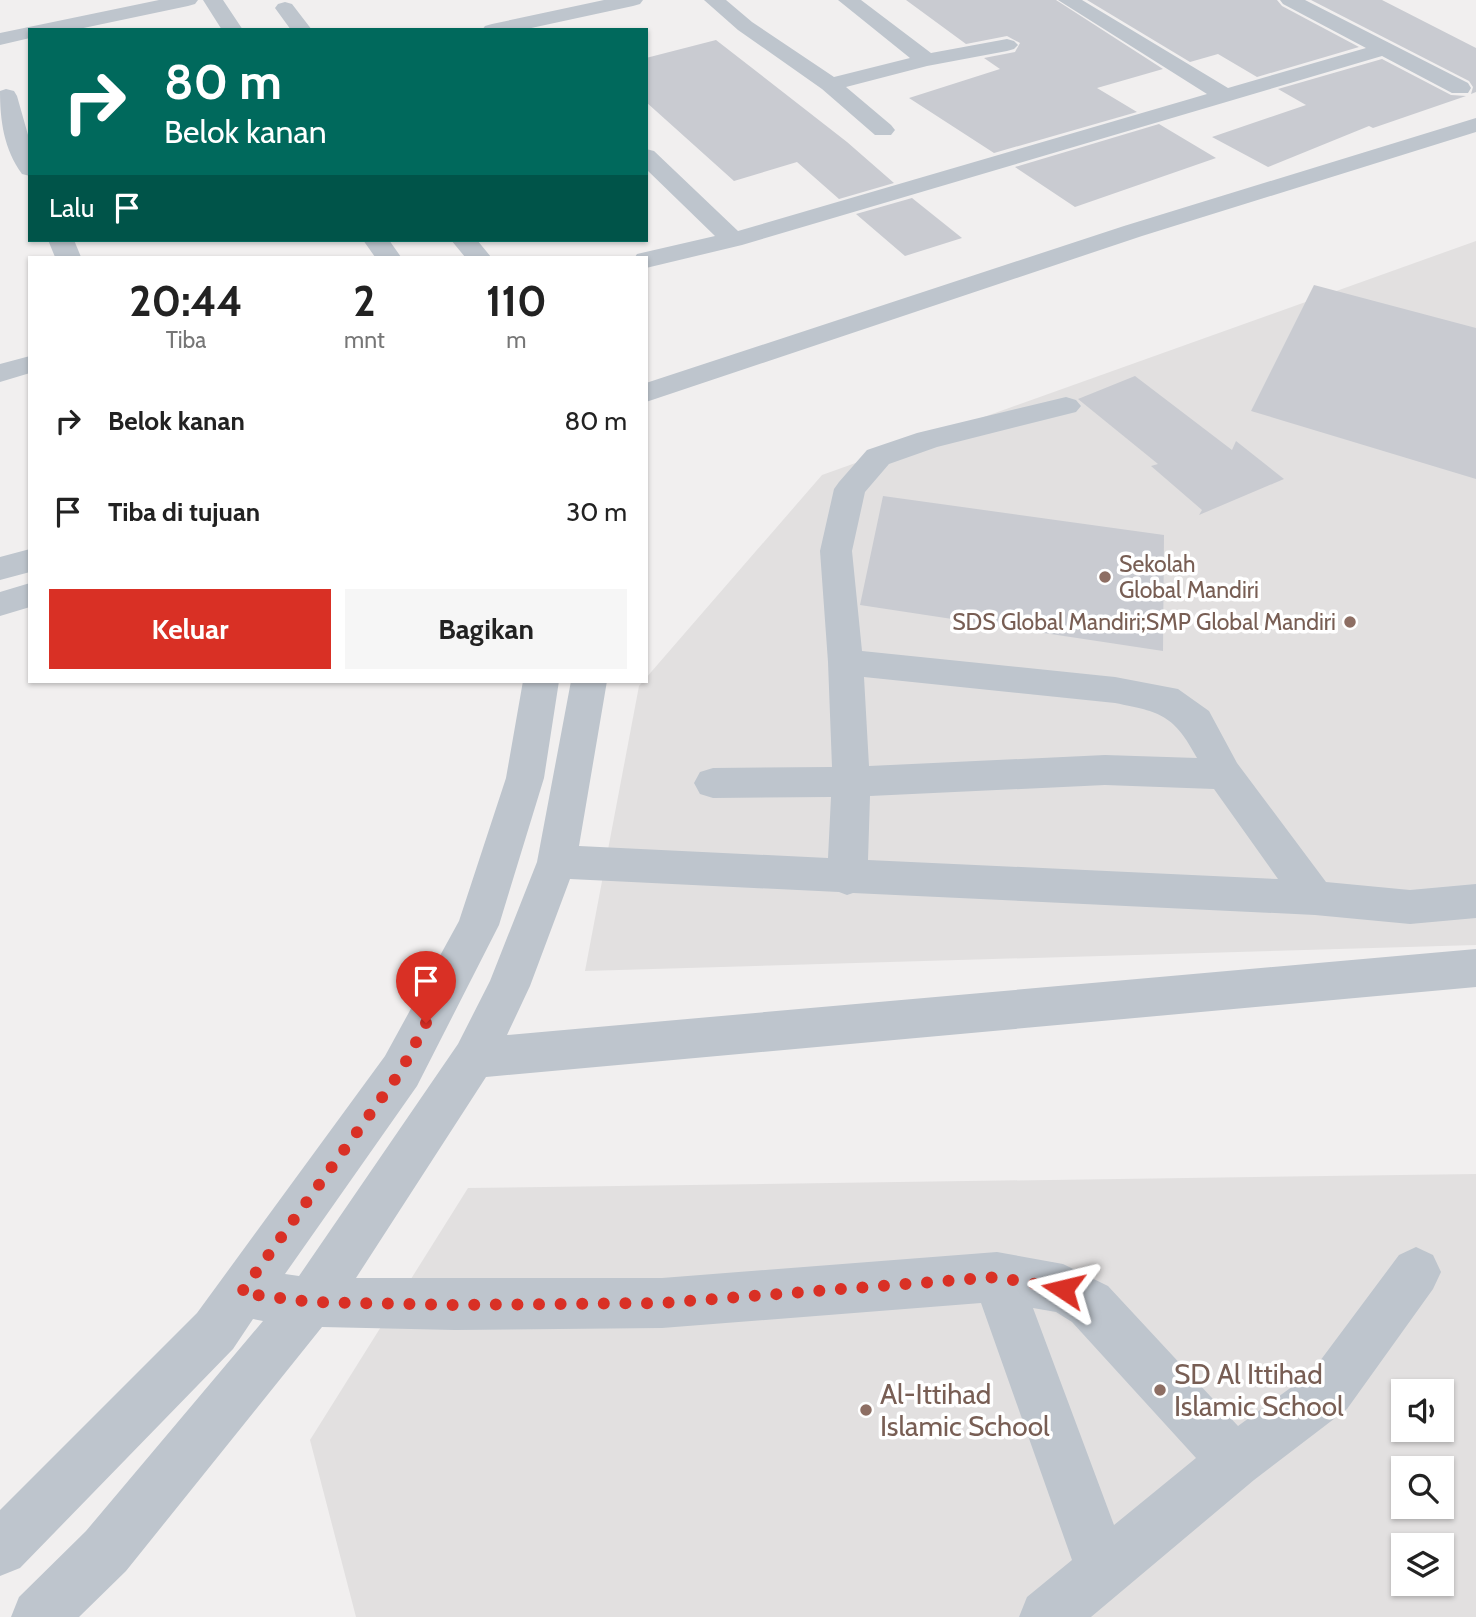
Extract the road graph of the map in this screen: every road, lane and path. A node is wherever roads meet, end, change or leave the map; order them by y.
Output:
1 (188, 0) edge
2 (213, 0) edge
3 (634, 0) edge
4 (714, 0) edge
5 (848, 0) edge
6 (1068, 0) edge
7 (1290, 0) edge
8 (285, 8) dead end
9 (53, 28) edge
10 (232, 28) edge
11 (300, 28) edge
12 (506, 28) edge
13 (28, 33) edge
14 (0, 39) edge
15 (1007, 45) dead end
16 (1384, 50) junction
17 (928, 60) junction
18 (830, 84) junction
19 (1460, 88) dead end
20 (6, 96) dead end
21 (1227, 97) junction
22 (1476, 125) edge
23 (883, 130) dead end
24 (8, 137) edge
25 (648, 158) edge
26 (28, 166) edge
27 (733, 240) junction
28 (466, 242) edge
29 (477, 256) edge
30 (648, 260) edge
31 (28, 365) edge
32 (0, 373) edge
33 (648, 392) edge
34 (1066, 406) dead end
35 (28, 562) edge
36 (0, 569) edge
37 (28, 596) edge
38 (0, 604) edge
39 (846, 662) junction
40 (541, 683) edge
41 (589, 683) edge
42 (1224, 774) junction
43 (851, 782) junction
44 (713, 783) dead end
45 (557, 862) junction
46 (847, 878) junction
47 (1315, 898) junction
48 (1476, 901) edge
49 (1476, 968) edge
50 (474, 1058) junction
51 (1416, 1272) dead end
52 (997, 1277) junction
53 (241, 1293) junction
54 (311, 1302) junction
55 (1235, 1461) junction
56 (0, 1548) edge
57 (1104, 1572) junction
58 (39, 1617) edge
59 (1047, 1617) edge

1 - 9 street
2 - 10 street
3 - 12 street
4 - 18 street
5 - 17 street
6 - 21 street
7 - 16 street
8 - 11 street
13 - 14 street
15 - 17 street
16 - 19 street
16 - 21 street
17 - 18 street
18 - 23 street
20 - 24 street
21 - 27 street
22 - 33 street
24 - 26 street
25 - 27 street
27 - 30 street
28 - 29 street
31 - 32 street
34 - 39 street
35 - 36 street
37 - 38 street
39 - 42 street
39 - 43 street
40 - 53 street
41 - 45 street
42 - 43 street
42 - 47 street
43 - 44 street
43 - 46 street
45 - 46 street
45 - 50 street
46 - 47 street
47 - 48 street
49 - 50 street
50 - 54 street
51 - 55 street
52 - 54 street
52 - 55 street
52 - 57 street
53 - 54 street
53 - 56 street
54 - 58 street
55 - 57 street
57 - 59 street

